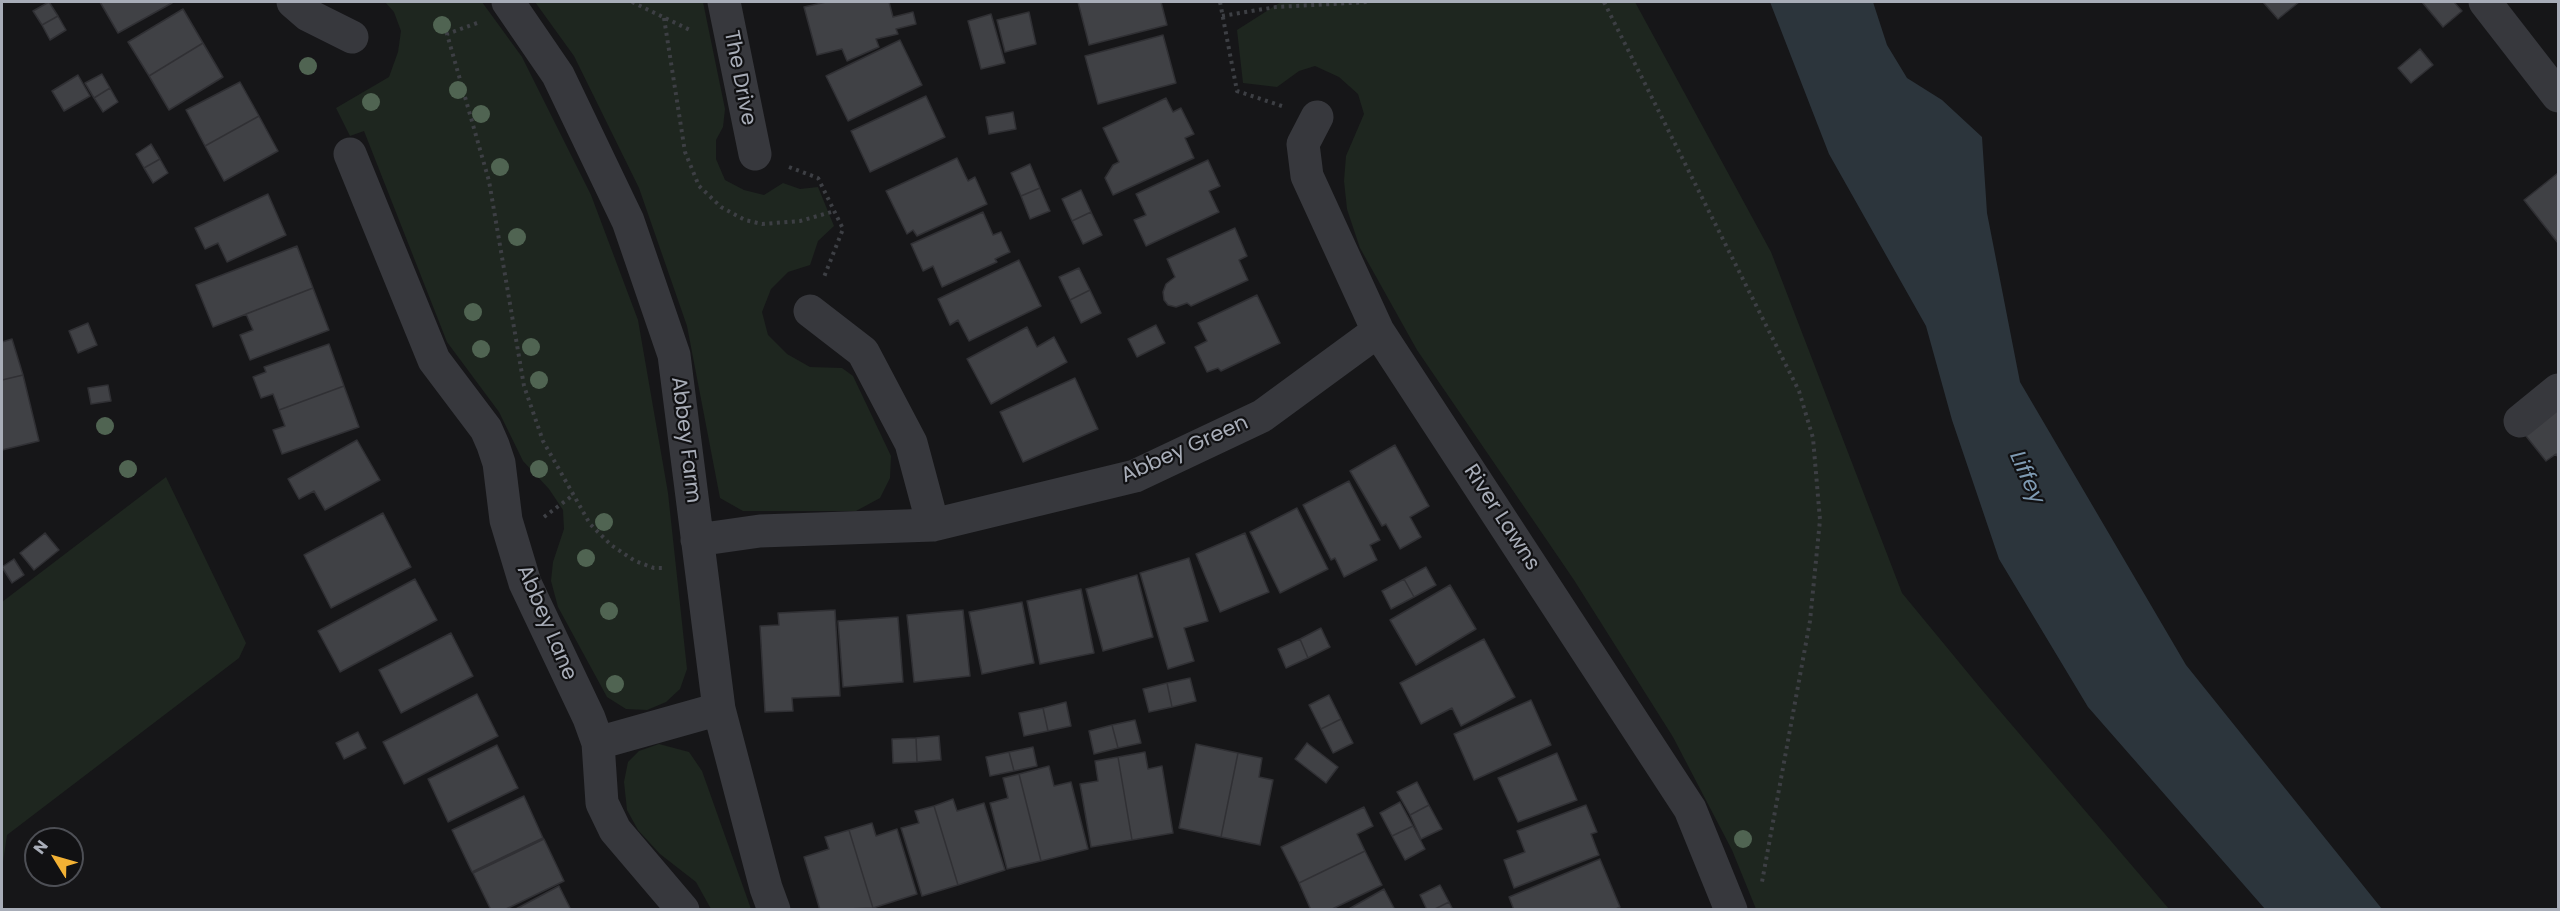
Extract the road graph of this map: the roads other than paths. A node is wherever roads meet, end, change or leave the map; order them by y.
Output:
1 (293, 2) edge
2 (724, 2) edge
3 (2485, 2) edge
4 (511, 5) edge
5 (352, 37) dead end
6 (2559, 96) edge
7 (1317, 117) road end
8 (350, 154) dead end
9 (755, 154) road end
10 (810, 310) road end
11 (1378, 331) junction
12 (2559, 390) edge
13 (2520, 421) dead end
14 (933, 525) junction
15 (699, 555) junction
16 (720, 709) junction
17 (598, 743) junction
18 (683, 909) edge
19 (774, 909) edge
20 (1731, 909) edge

1 - 5 street
2 - 9 street, The Drive
3 - 6 street
4 - 15 street, Abbey Farm
7 - 11 street, River Lawns
8 - 17 street, Abbey Lane
10 - 14 street
11 - 14 street, Abbey Green
11 - 20 street, River Lawns
12 - 13 street
14 - 15 street, Abbey Green
15 - 16 street, Abbey Farm
16 - 17 street
16 - 19 street, Abbey Farm
17 - 18 street, Abbey Lane

